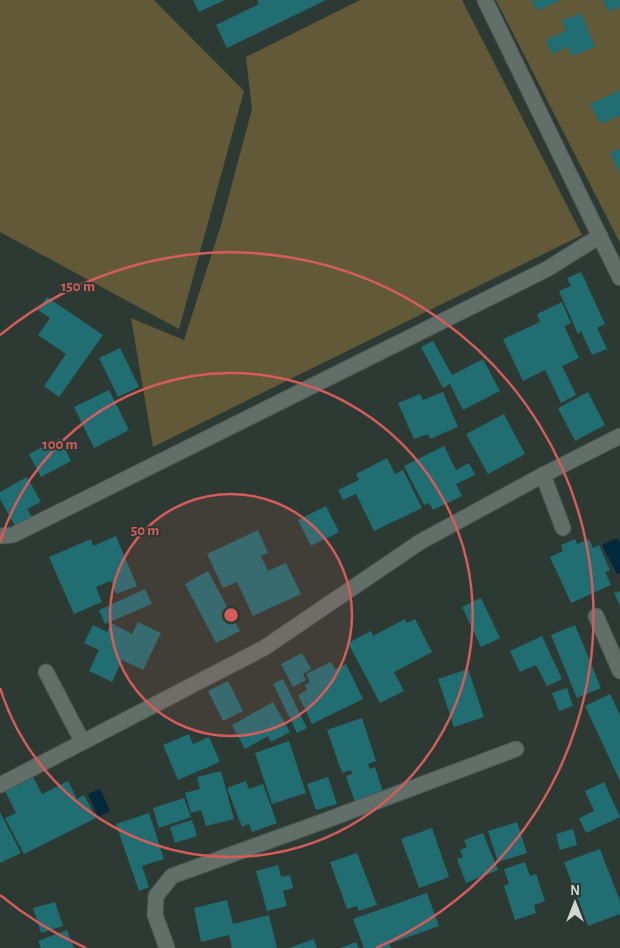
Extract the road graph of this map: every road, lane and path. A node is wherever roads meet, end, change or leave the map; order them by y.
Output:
1 (485, 0) edge
2 (600, 236) junction
3 (620, 278) edge
4 (620, 436) edge
5 (542, 475) junction
6 (563, 528) dead end
7 (0, 536) edge
8 (596, 616) dead end
9 (620, 670) edge
10 (46, 672) dead end
11 (82, 741) junction
12 (516, 749) dead end
13 (0, 785) edge
14 (167, 948) edge

1 - 2 street
2 - 3 street
2 - 7 street
4 - 5 street
5 - 6 street
5 - 11 street
8 - 9 street
10 - 11 street
11 - 13 street
12 - 14 street

